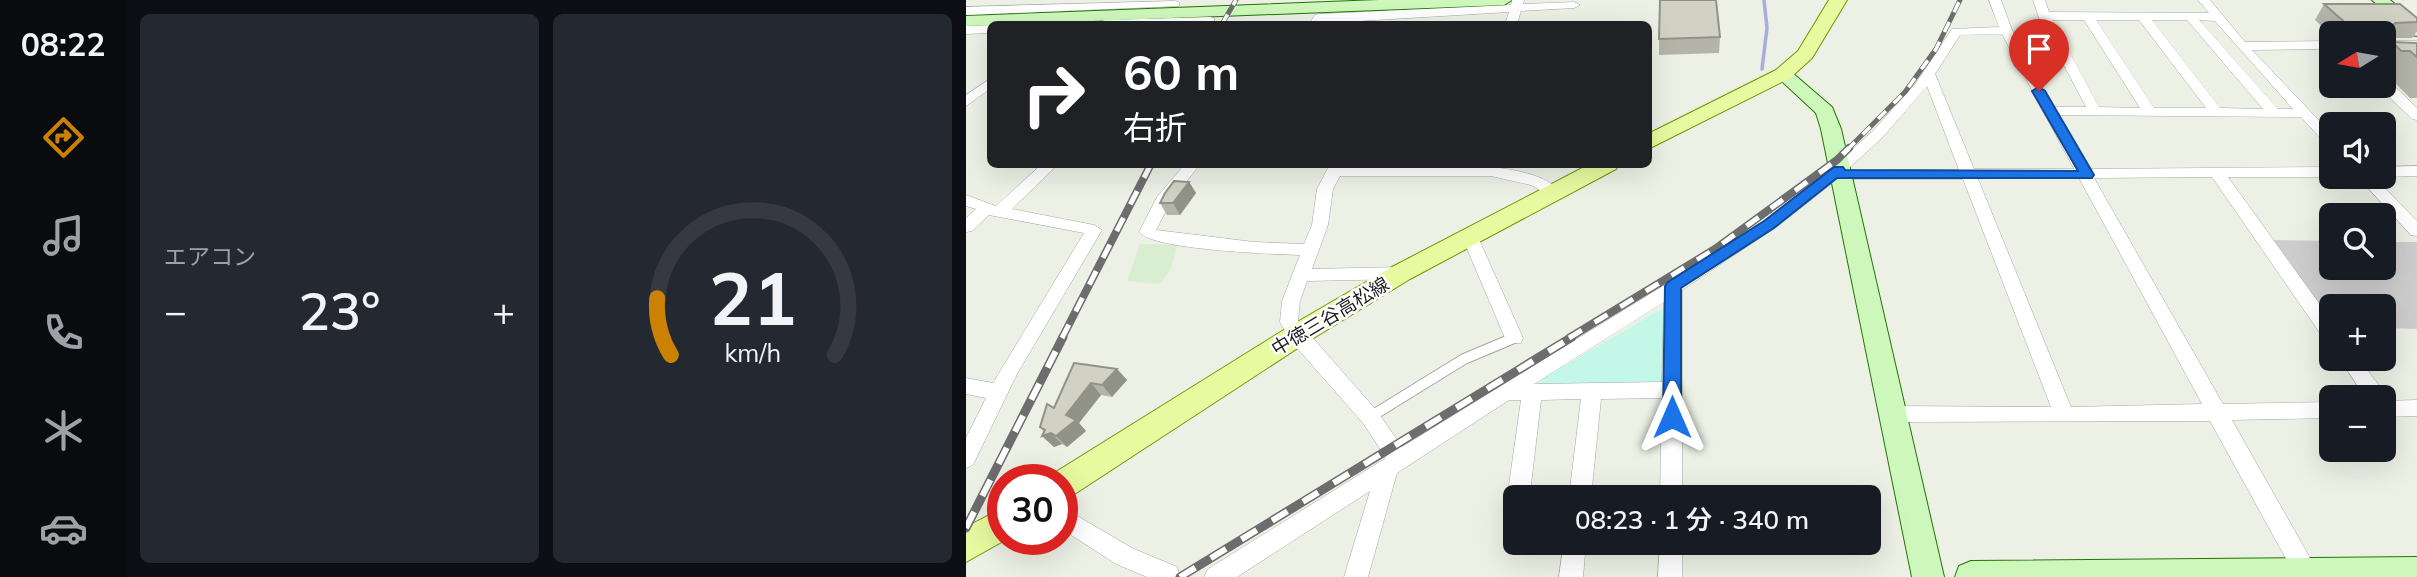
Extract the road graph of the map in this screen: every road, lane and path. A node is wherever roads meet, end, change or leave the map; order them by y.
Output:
1 (1838, 0) edge
2 (1995, 0) edge
3 (2039, 0) edge
4 (2093, 0) edge
5 (2204, 0) edge
6 (2380, 0) edge
7 (1490, 1) edge
8 (1123, 3) edge
9 (1512, 3) edge
10 (1175, 4) dead end
11 (1574, 5) dead end
12 (966, 11) edge
13 (2045, 16) junction
14 (2088, 16) junction
15 (2104, 16) junction
16 (2143, 17) junction
17 (2190, 17) junction
18 (2219, 17) junction
19 (966, 21) edge
20 (1317, 21) edge
21 (1511, 21) edge
22 (987, 29) edge
23 (966, 30) edge
24 (2006, 30) junction
25 (2417, 30) edge
26 (2396, 45) edge
27 (2417, 45) edge
28 (2242, 46) junction
29 (2319, 46) edge
30 (1783, 74) junction
31 (1930, 77) junction
32 (987, 85) edge
33 (2396, 96) edge
34 (966, 102) edge
35 (2049, 111) junction
36 (2095, 111) junction
37 (2150, 112) junction
38 (2216, 112) junction
39 (2273, 112) junction
40 (2303, 113) junction
41 (2417, 116) edge
42 (2319, 129) edge
43 (1652, 141) edge
44 (1046, 168) edge
45 (1190, 168) edge
46 (1336, 168) edge
47 (1456, 168) edge
48 (1601, 168) edge
49 (2417, 171) edge
50 (1839, 172) junction
51 (2319, 172) edge
52 (2396, 172) edge
53 (2217, 173) junction
54 (1970, 174) junction
55 (2087, 175) junction
56 (2377, 189) edge
57 (1554, 193) junction
58 (966, 200) edge
59 (992, 211) junction
60 (966, 227) edge
61 (2417, 231) edge
62 (1471, 237) junction
63 (1311, 250) junction
64 (1401, 274) junction
65 (1303, 275) junction
66 (1673, 286) junction
67 (2319, 317) edge
68 (1297, 335) junction
69 (1514, 338) joint
70 (966, 386) edge
71 (1672, 390) junction
72 (1592, 391) junction
73 (998, 392) junction
74 (1505, 392) junction
75 (1532, 392) junction
76 (2396, 406) edge
77 (2417, 408) edge
78 (2319, 410) edge
79 (2218, 413) junction
80 (1893, 414) junction
81 (2064, 415) junction
82 (1370, 417) junction
83 (966, 459) edge
84 (1393, 465) junction
85 (1078, 475) edge
86 (1520, 485) dead end
87 (1581, 485) edge
88 (1671, 485) edge
89 (1078, 527) edge
90 (987, 533) edge
91 (966, 546) edge
92 (1574, 555) edge
93 (1671, 555) edge
94 (2417, 573) edge
95 (1169, 575) dead end
96 (2320, 575) edge
97 (1216, 577) edge
98 (1356, 577) edge
99 (1571, 577) edge
100 (1670, 577) edge
101 (1928, 577) edge
102 (1971, 577) edge

1 - 30 main road
2 - 24 street
3 - 13 street
4 - 15 street
5 - 18 street
6 - 25 street
7 - 9 street
7 - 19 street
8 - 10 street
8 - 12 street
9 - 11 street
9 - 20 street
9 - 21 street
13 - 14 street
13 - 36 street
14 - 15 street
14 - 37 street
15 - 16 street
16 - 17 street
16 - 38 street
17 - 18 street
17 - 39 street
18 - 28 street
22 - 23 street
24 - 31 street
24 - 35 street
26 - 27 street
28 - 29 street
28 - 40 street
30 - 43 main road
30 - 50 street
31 - 50 street
31 - 54 street
32 - 34 street
33 - 41 street
35 - 36 street
35 - 55 street
36 - 37 street
37 - 38 street
38 - 39 street
39 - 40 street
40 - 42 street
44 - 59 street
45 - 63 street
46 - 47 street
46 - 63 street
47 - 57 street
48 - 57 main road, 中徳三谷高松線
49 - 52 street
50 - 54 street
50 - 66 street
50 - 80 street
51 - 53 street
53 - 55 street
53 - 67 street
54 - 55 street
54 - 81 street
55 - 79 street
56 - 61 street
57 - 62 main road, 中徳三谷高松線
58 - 59 street
59 - 60 street
59 - 73 street
62 - 64 main road, 中徳三谷高松線
62 - 69 street
63 - 65 street
64 - 65 street
64 - 68 main road, 中徳三谷高松線
65 - 68 street
66 - 71 street
66 - 74 street
68 - 82 street
68 - 85 main road, 中徳三谷高松線
69 - 82 lane
70 - 73 street
71 - 72 street
71 - 88 street
72 - 75 street
72 - 87 street
73 - 83 street
74 - 75 street
74 - 84 street
75 - 86 street
76 - 77 street
78 - 79 street
79 - 81 street
79 - 96 street
80 - 81 street
80 - 101 street
82 - 84 street
84 - 97 street
84 - 98 street
89 - 95 street
90 - 91 main road
92 - 99 street
93 - 100 street
94 - 96 street
96 - 102 street

